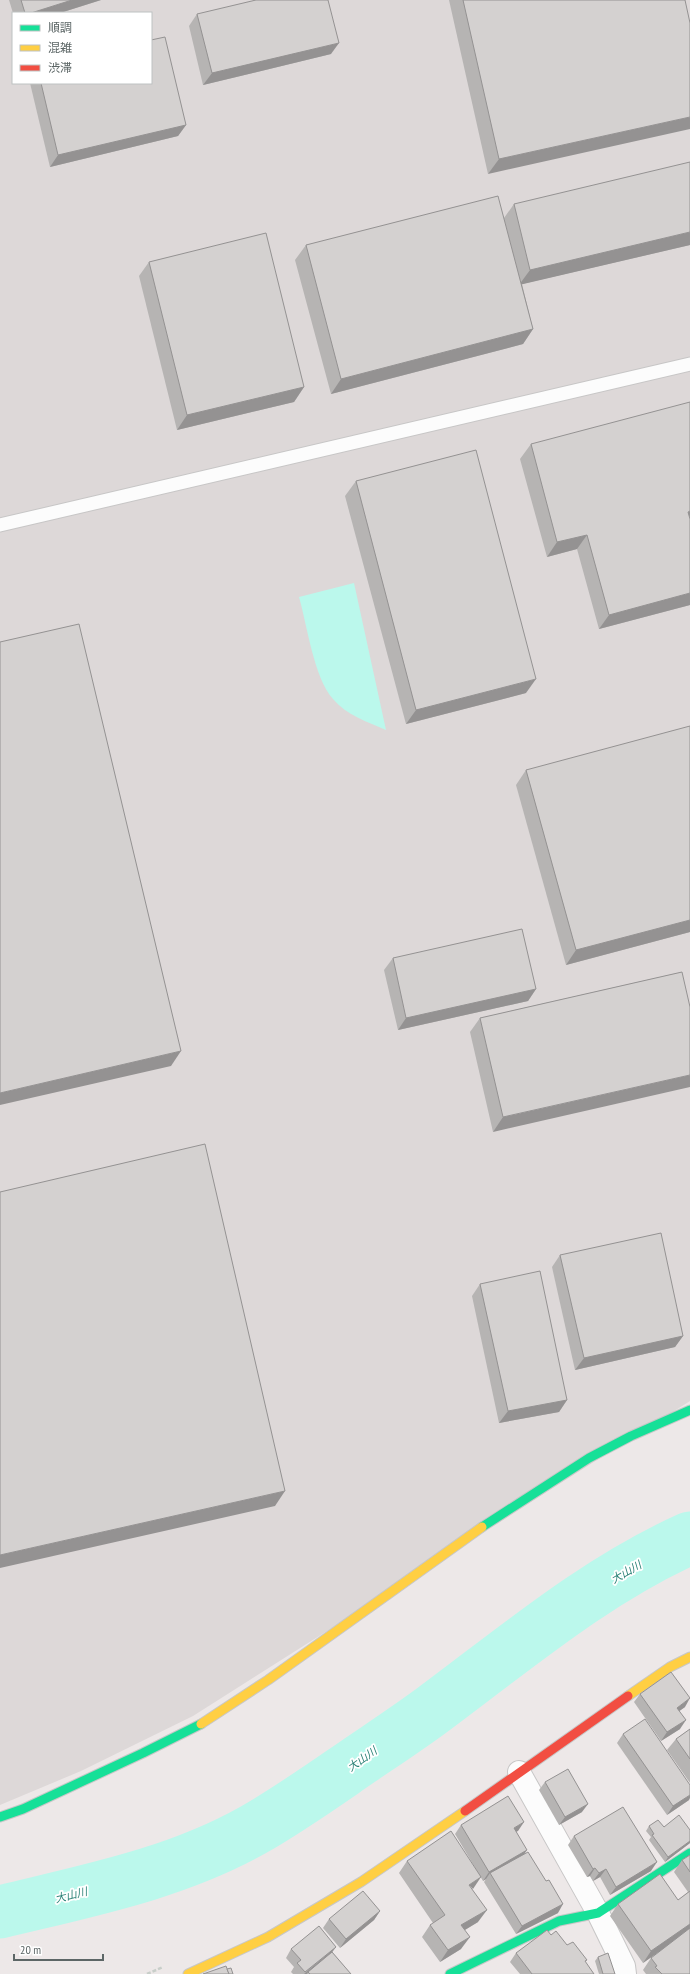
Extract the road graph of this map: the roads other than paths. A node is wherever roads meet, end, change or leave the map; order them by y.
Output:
1 (690, 364) edge
2 (0, 525) edge
3 (690, 1410) edge
4 (690, 1657) edge
5 (519, 1772) junction
6 (0, 1817) edge
7 (690, 1853) edge
8 (598, 1913) junction
9 (188, 1974) edge
10 (450, 1974) edge
11 (625, 1974) edge

1 - 2 lane
3 - 6 street
4 - 5 street
5 - 8 street
5 - 9 street
7 - 8 street
8 - 10 street
8 - 11 street

